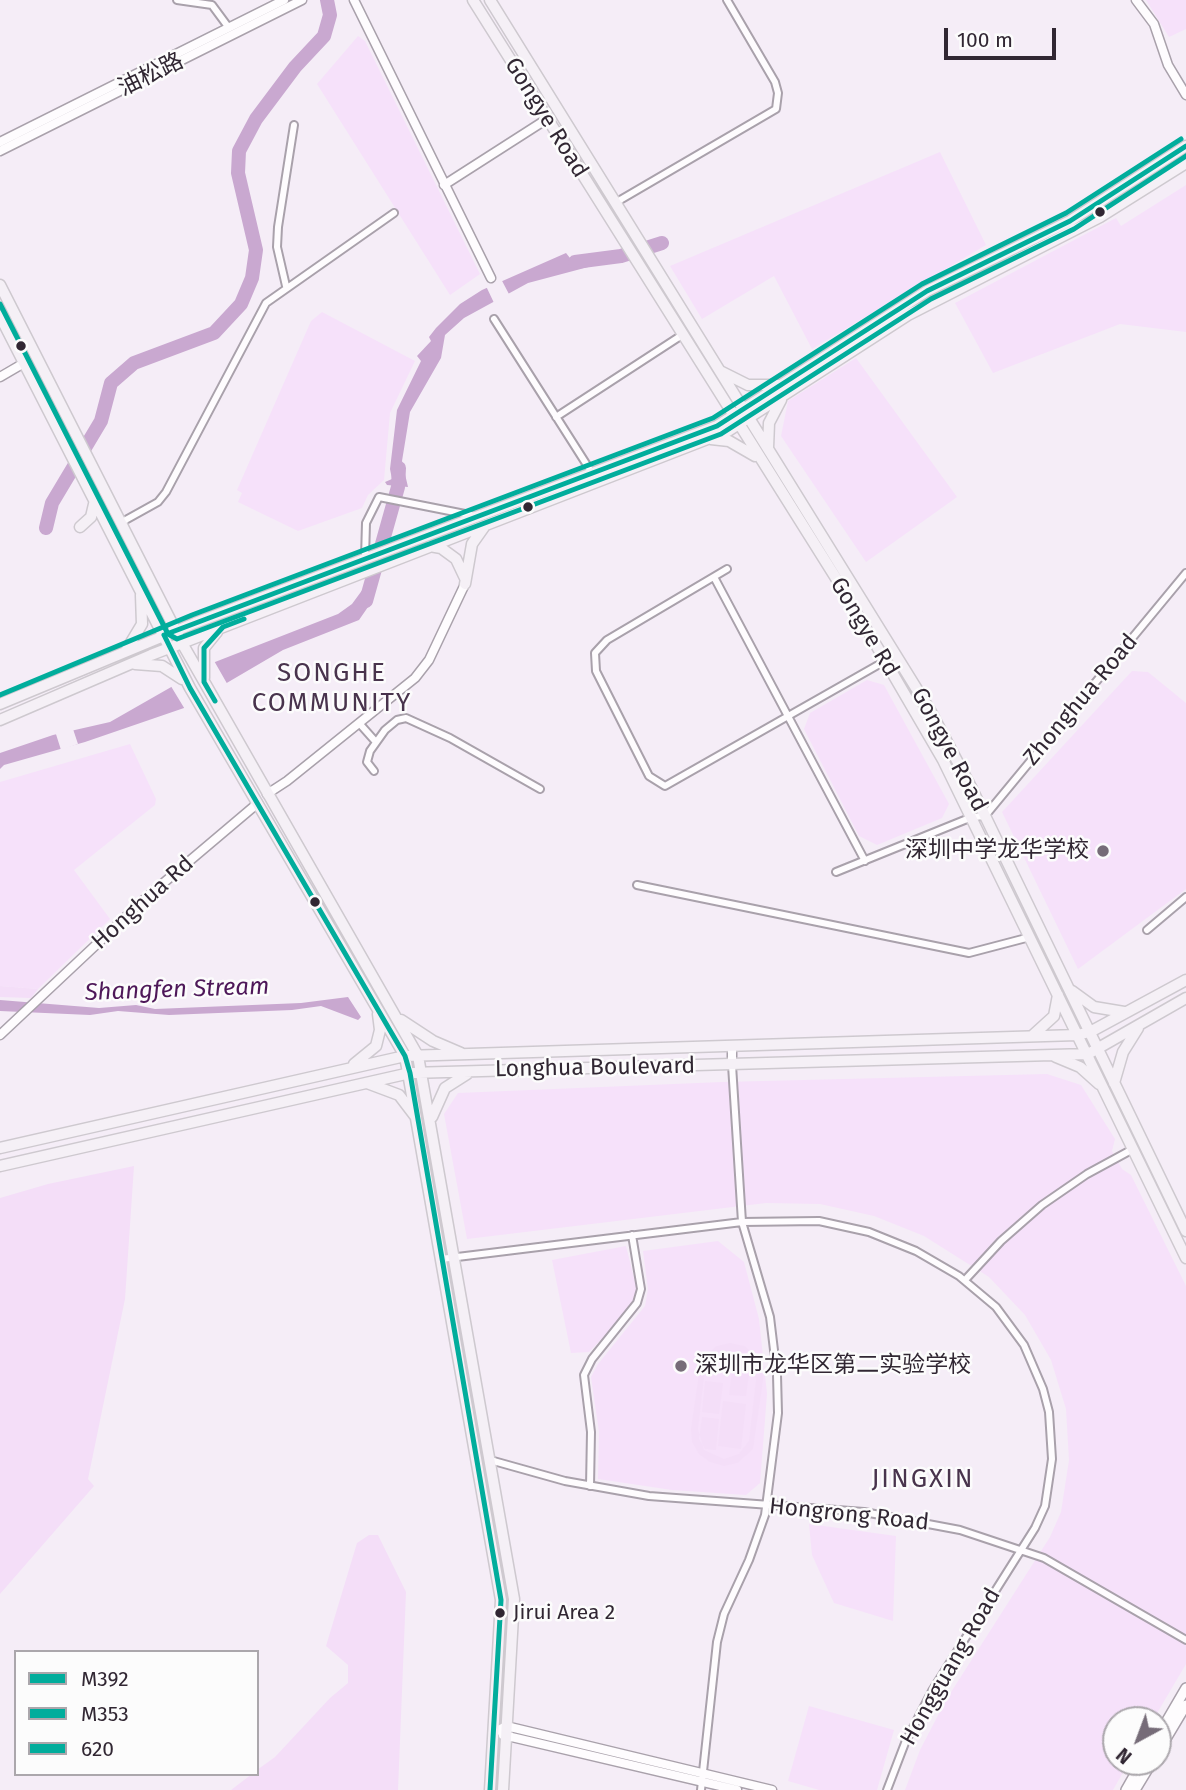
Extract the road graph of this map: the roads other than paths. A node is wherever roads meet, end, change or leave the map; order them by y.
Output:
1 (177, 0) edge
2 (284, 0) edge
3 (302, 0) edge
4 (354, 0) edge
5 (473, 0) edge
6 (490, 0) edge
7 (727, 0) edge
8 (1136, 0) edge
9 (229, 28) junction
10 (1186, 95) edge
11 (547, 119) junction
12 (294, 125) dead end
13 (0, 142) edge
14 (1186, 146) edge
15 (0, 151) edge
16 (1186, 163) edge
17 (444, 185) junction
18 (615, 203) junction
19 (394, 213) dead end
20 (620, 235) joint
21 (491, 278) dead end
22 (0, 285) edge
23 (286, 286) junction
24 (0, 316) edge
25 (494, 318) dead end
26 (682, 335) junction
27 (24, 363) junction
28 (714, 364) junction
29 (0, 377) edge
30 (787, 388) junction
31 (745, 415) junction
32 (556, 417) junction
33 (735, 421) junction
34 (707, 439) junction
35 (768, 452) junction
36 (759, 458) junction
37 (592, 472) junction
38 (95, 500) junction
39 (475, 516) junction
40 (121, 523) junction
41 (487, 524) junction
42 (80, 527) dead end
43 (430, 546) junction
44 (365, 558) junction
45 (727, 569) dead end
46 (1186, 573) edge
47 (715, 577) junction
48 (138, 584) junction
49 (465, 584) junction
50 (223, 627) junction
51 (176, 631) junction
52 (164, 635) junction
53 (182, 643) junction
54 (169, 648) junction
55 (121, 653) junction
56 (885, 661) junction
57 (128, 665) junction
58 (199, 665) junction
59 (181, 675) junction
60 (0, 704) edge
61 (788, 716) junction
62 (0, 720) edge
63 (359, 723) junction
64 (376, 741) junction
65 (374, 771) dead end
66 (540, 789) dead end
67 (267, 794) junction
68 (258, 803) junction
69 (985, 816) junction
70 (972, 817) junction
71 (865, 861) junction
72 (836, 872) dead end
73 (636, 886) dead end
74 (1186, 897) edge
75 (1147, 930) dead end
76 (1032, 937) junction
77 (1186, 980) edge
78 (1068, 986) junction
79 (1057, 991) junction
80 (1186, 998) edge
81 (1128, 1012) junction
82 (398, 1017) junction
83 (1146, 1020) junction
84 (382, 1021) junction
85 (1090, 1032) junction
86 (0, 1035) edge
87 (1077, 1035) junction
88 (1032, 1037) junction
89 (732, 1046) junction
90 (1098, 1048) junction
91 (464, 1054) junction
92 (1088, 1054) junction
93 (1052, 1055) junction
94 (405, 1056) junction
95 (418, 1056) junction
96 (732, 1065) junction
97 (347, 1068) junction
98 (475, 1071) junction
99 (410, 1073) junction
100 (423, 1073) junction
101 (363, 1082) junction
102 (1114, 1083) junction
103 (1111, 1101) junction
104 (431, 1121) junction
105 (418, 1123) junction
106 (0, 1148) edge
107 (1134, 1149) junction
108 (0, 1166) edge
109 (742, 1222) junction
110 (1186, 1231) edge
111 (632, 1236) junction
112 (455, 1257) junction
113 (1186, 1258) edge
114 (441, 1259) junction
115 (965, 1280) junction
116 (490, 1460) junction
117 (590, 1486) junction
118 (767, 1505) junction
119 (1022, 1548) junction
120 (1186, 1640) edge
121 (1186, 1688) edge
122 (1186, 1704) edge
123 (1172, 1712) edge
124 (1172, 1728) edge
125 (506, 1731) junction
126 (493, 1733) junction
127 (702, 1781) edge
128 (490, 1790) edge
129 (503, 1790) edge
130 (737, 1790) edge
131 (772, 1790) edge
132 (887, 1790) edge

1 - 9 street
2 - 9 street, 油松路
3 - 15 street, 油松路
4 - 17 street
5 - 11 main road, Gongye Road
6 - 18 main road, Gongye Road
7 - 18 street
8 - 10 street
9 - 13 street, 油松路
11 - 17 street
11 - 20 main road, Gongye Road
12 - 23 street
14 - 30 main road
16 - 30 main road
17 - 21 street
18 - 28 main road, Gongye Road
19 - 23 street
20 - 26 main road, Gongye Rd
22 - 40 main road
23 - 40 street
24 - 27 main road
25 - 32 street
26 - 32 street
26 - 33 main road, Gongye Rd
27 - 29 street
27 - 38 main road
28 - 30 main road
28 - 31 main road, Gongye Road
30 - 31 main road
30 - 35 main road
31 - 33 main road
31 - 35 main road, Gongye Road
32 - 37 street
33 - 34 main road
33 - 36 main road, Gongye Rd
33 - 37 main road
34 - 36 main road
34 - 41 main road
35 - 69 main road, Gongye Road
36 - 56 main road, Gongye Rd
37 - 39 main road
38 - 42 main road
38 - 48 main road
39 - 44 main road
39 - 44 street
40 - 51 main road
41 - 43 main road
41 - 49 main road
43 - 49 main road
43 - 50 main road
44 - 51 main road
45 - 47 street
46 - 69 street, Zhonghua Road
47 - 61 street
47 - 61 street
48 - 52 main road
48 - 55 main road
49 - 63 street
50 - 53 main road
50 - 58 main road
51 - 52 main road
51 - 53 main road
52 - 54 main road
52 - 55 main road
53 - 54 main road
53 - 58 main road
54 - 57 main road
54 - 59 main road
55 - 60 main road
56 - 61 street
56 - 70 main road, Gongye Rd
57 - 59 main road
57 - 62 main road
58 - 67 main road
59 - 68 main road
61 - 71 street
63 - 64 street
63 - 67 street
64 - 65 street
64 - 66 street
67 - 82 main road
68 - 84 main road
68 - 86 street, Honghua Rd
69 - 70 street
69 - 78 main road, Gongye Road
70 - 71 street
70 - 76 main road, Gongye Rd
71 - 72 street
73 - 76 street
74 - 75 street
76 - 79 main road, Gongye Rd
77 - 81 main road, Longhua Boulevard
78 - 81 main road
78 - 85 main road, Gongye Road
79 - 87 main road, Gongye Rd
79 - 88 main road
80 - 83 main road, Longhua Boulevard
81 - 85 main road, Longhua Boulevard
82 - 91 main road
82 - 95 main road
83 - 90 main road, Longhua Boulevard
83 - 102 main road
84 - 94 main road
84 - 97 main road
85 - 87 main road, Longhua Boulevard
85 - 90 main road, Gongye Road
87 - 88 main road, Longhua Boulevard
87 - 92 main road
88 - 89 main road, Longhua Boulevard
89 - 91 main road, Longhua Boulevard
89 - 96 street
90 - 92 main road, Longhua Boulevard
90 - 102 main road, Gongye Road
91 - 95 main road, Longhua Boulevard
92 - 93 main road, Longhua Boulevard
92 - 103 main road
93 - 96 main road, Longhua Boulevard
93 - 103 main road
94 - 95 main road, Longhua Boulevard
94 - 97 main road, Longhua Boulevard
94 - 99 main road
95 - 100 main road
96 - 98 main road, Longhua Boulevard
96 - 109 street
97 - 106 main road, Longhua Boulevard
98 - 100 main road, Longhua Boulevard
98 - 104 main road
99 - 100 main road, Longhua Boulevard
99 - 101 main road, Longhua Boulevard
99 - 105 main road
100 - 104 main road
101 - 105 main road
101 - 108 main road, Longhua Boulevard
102 - 110 main road, Gongye Road
103 - 107 main road
104 - 112 main road
105 - 114 main road
107 - 113 main road
107 - 115 street
109 - 111 street, Hongguang Road
109 - 115 street, Hongguang Road
109 - 118 street
111 - 112 street, Hongguang Road
111 - 117 street
112 - 114 street, Hongguang Road
112 - 116 main road
114 - 126 main road
115 - 119 street, Hongguang Road
116 - 117 street, Hongrong Road
116 - 125 main road
117 - 118 street, Hongrong Road
118 - 119 street, Hongrong Road
118 - 127 street
119 - 120 street, Hongrong Road
119 - 132 street, Hongguang Road
121 - 123 main road
122 - 124 main road
125 - 126 street
125 - 127 street
125 - 129 main road
126 - 128 main road
127 - 130 street
127 - 131 street

